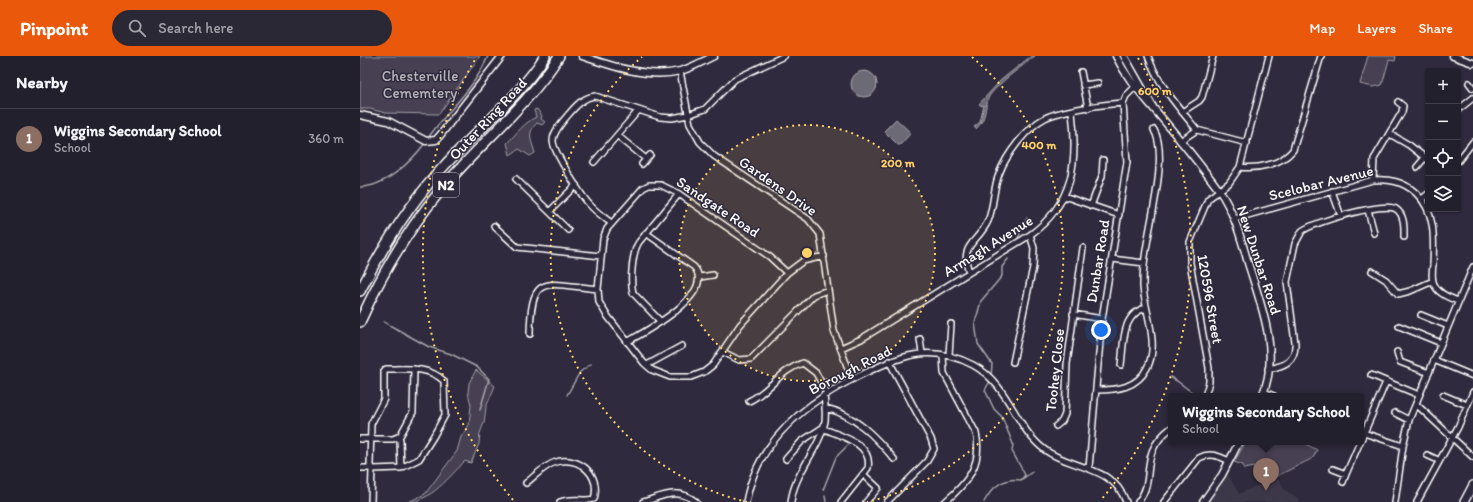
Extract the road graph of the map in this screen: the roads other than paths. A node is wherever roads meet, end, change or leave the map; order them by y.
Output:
1 (502, 56) edge
2 (582, 56) edge
3 (714, 56) edge
4 (784, 56) edge
5 (1116, 56) edge
6 (1124, 56) edge
7 (1148, 56) edge
8 (1213, 56) edge
9 (1269, 56) edge
10 (1321, 56) edge
11 (1453, 56) edge
12 (1460, 57) edge
13 (544, 58) edge
14 (557, 60) edge
15 (1473, 63) edge
16 (680, 71) junction
17 (1081, 72) dead end
18 (1098, 82) dead end
19 (1469, 83) dead end
20 (1083, 85) junction
21 (1137, 85) junction
22 (1473, 88) edge
23 (1473, 98) edge
24 (1398, 102) dead end
25 (1123, 103) junction
26 (1088, 108) junction
27 (1461, 108) edge
28 (638, 110) junction
29 (1072, 112) junction
30 (1182, 112) junction
31 (360, 115) edge
32 (688, 115) junction
33 (1154, 130) dead end
34 (1196, 130) junction
35 (1390, 134) junction
36 (618, 136) junction
37 (1180, 142) junction
38 (1247, 142) junction
39 (1473, 142) edge
40 (1425, 157) edge
41 (1461, 157) edge
42 (1103, 160) dead end
43 (1425, 160) edge
44 (594, 162) dead end
45 (642, 164) dead end
46 (1417, 166) dead end
47 (1240, 167) junction
48 (516, 179) dead end
49 (1373, 180) junction
50 (576, 184) junction
51 (1219, 191) junction
52 (1332, 191) junction
53 (679, 194) junction
54 (1064, 196) junction
55 (1425, 196) edge
56 (1422, 199) junction
57 (1091, 206) junction
58 (1368, 210) junction
59 (550, 211) junction
60 (1119, 215) junction
61 (1341, 216) junction
62 (1234, 219) junction
63 (611, 223) junction
64 (494, 226) dead end
65 (568, 230) dead end
66 (646, 233) junction
67 (1374, 233) dead end
68 (1030, 235) junction
69 (1404, 237) dead end
70 (1083, 248) dead end
71 (601, 256) junction
72 (824, 256) junction
73 (1112, 258) junction
74 (1144, 263) junction
75 (1473, 266) edge
76 (1372, 271) dead end
77 (969, 272) junction
78 (787, 273) junction
79 (713, 275) dead end
80 (700, 277) junction
81 (1433, 281) junction
82 (598, 289) junction
83 (828, 290) junction
84 (360, 291) edge
85 (1458, 301) junction
86 (1146, 308) junction
87 (1073, 314) junction
88 (1421, 315) dead end
89 (1102, 319) junction
90 (360, 322) edge
91 (661, 322) junction
92 (951, 324) dead end
93 (1399, 326) dead end
94 (1448, 326) junction
95 (530, 334) dead end
96 (920, 339) dead end
97 (627, 342) junction
98 (1441, 343) junction
99 (682, 346) dead end
100 (841, 348) junction
101 (723, 352) junction
102 (1397, 352) dead end
103 (922, 353) junction
104 (946, 355) junction
105 (1434, 360) junction
106 (889, 361) junction
107 (1013, 362) dead end
108 (647, 365) junction
109 (1121, 365) dead end
110 (414, 369) junction
111 (1268, 369) junction
112 (1429, 373) junction
113 (1371, 375) dead end
114 (1473, 376) edge
115 (852, 379) junction
116 (1386, 382) junction
117 (1097, 390) junction
118 (1473, 392) edge
119 (1206, 393) edge
120 (1263, 393) edge
121 (825, 394) junction
122 (1419, 395) junction
123 (1443, 395) dead end
124 (749, 401) dead end
125 (1416, 404) junction
126 (1467, 405) junction
127 (825, 408) junction
128 (1395, 413) dead end
129 (1409, 420) junction
130 (1056, 426) dead end
131 (822, 428) junction
132 (1168, 431) edge
133 (1364, 433) joint
134 (398, 437) junction
135 (1452, 438) junction
136 (360, 439) edge
137 (370, 439) junction
138 (1237, 445) edge
139 (1359, 445) edge
140 (1403, 446) junction
141 (1427, 455) dead end
142 (1472, 455) edge
143 (786, 459) dead end
144 (894, 459) dead end
145 (1438, 460) junction
146 (1229, 461) junction
147 (360, 468) edge
148 (372, 468) junction
149 (401, 468) junction
150 (1089, 468) junction
151 (1333, 469) dead end
152 (1346, 474) junction
153 (864, 475) junction
154 (1343, 482) dead end
155 (526, 483) dead end
156 (1473, 485) edge
157 (1473, 494) edge
158 (597, 501) edge
159 (371, 502) edge
160 (560, 502) edge
161 (643, 502) edge
162 (696, 502) edge
163 (746, 502) edge
164 (791, 502) edge
165 (841, 502) edge
166 (866, 502) edge
167 (887, 502) edge
168 (945, 502) edge
169 (1126, 502) edge
170 (1138, 502) edge
171 (1164, 502) edge
172 (1203, 502) edge
173 (1395, 502) edge
174 (1418, 502) edge
175 (1464, 502) edge
176 (1469, 502) edge

1 - 31 street
2 - 16 street
3 - 16 street
4 - 32 street
5 - 21 street
6 - 21 street
7 - 30 street
8 - 30 street
9 - 38 street, 120596 Street
10 - 47 street
11 - 12 street
12 - 15 street
13 - 84 highway, Outer Ring Road / N2
14 - 90 highway, Outer Ring Road / N2
16 - 32 street, Gardens Drive
17 - 20 street
18 - 20 street
19 - 22 street
20 - 26 street
21 - 25 street
21 - 37 street, New Dunbar Road
23 - 27 street
24 - 35 street
25 - 26 street
25 - 60 street, Dunbar Road
26 - 29 street
28 - 32 street
28 - 36 street
28 - 50 street
29 - 54 street, Armagh Avenue
29 - 77 street
30 - 34 street
32 - 72 street, Gardens Drive
33 - 74 street
34 - 37 street
34 - 38 street
35 - 40 street
35 - 49 street
36 - 44 street
36 - 45 street
37 - 51 street, New Dunbar Road
38 - 47 street, 120596 Street
39 - 41 street
42 - 57 street
43 - 46 street
47 - 51 street, 120596 Street
48 - 59 street
49 - 52 street, Scelobar Avenue
49 - 56 street, Scelobar Avenue
50 - 59 street
50 - 63 street
51 - 62 street, New Dunbar Road
51 - 119 street, 120596 Street
52 - 61 street
52 - 62 street, Scelobar Avenue
53 - 63 street, Sandgate Road
53 - 66 street
53 - 78 street, Sandgate Road
54 - 57 street
54 - 68 street, Armagh Avenue
55 - 56 street
56 - 81 street, Scelobar Avenue
57 - 60 street
58 - 61 street
58 - 67 street
58 - 69 street
59 - 65 street
60 - 73 street, Dunbar Road
61 - 111 street
62 - 111 street, New Dunbar Road
63 - 71 street, Sandgate Road
64 - 71 street
66 - 80 street
66 - 91 street
68 - 77 street, Armagh Avenue
68 - 107 street
70 - 87 street, Toohey Close
71 - 82 street, Sandgate Road
72 - 78 street, Sandgate Road
72 - 83 street, Gardens Drive
73 - 74 street
73 - 89 street, Dunbar Road
74 - 86 street
75 - 85 street
76 - 81 street
77 - 100 street, Armagh Avenue
78 - 101 street, Sandgate Road
79 - 80 street
80 - 91 street
81 - 85 street
82 - 95 street
82 - 97 street, Sandgate Road
83 - 100 street, Gardens Drive
83 - 101 street
85 - 94 street
86 - 109 street
86 - 117 street
87 - 89 street, Toohey Close
87 - 130 street, Toohey Close
88 - 94 street
89 - 117 street, Dunbar Road
91 - 97 street
92 - 104 street
93 - 98 street
94 - 98 street
96 - 103 street
97 - 108 street, Sandgate Road
98 - 105 street
99 - 108 street
100 - 115 street, Gardens Drive
101 - 108 street, Sandgate Road
102 - 112 street
103 - 104 street, Borough Road
103 - 106 street, Borough Road
104 - 150 street, Borough Road
104 - 168 street
105 - 112 street
105 - 114 street
106 - 115 street, Borough Road
106 - 167 street
110 - 134 street
110 - 137 street
110 - 149 street
111 - 120 street, New Dunbar Road
112 - 122 street
113 - 116 street
115 - 121 street, Borough Road
116 - 122 street
116 - 133 street
117 - 150 street, Dunbar Road
118 - 126 street
121 - 124 street
121 - 127 street
121 - 163 street, Borough Road
122 - 125 street
123 - 126 street
125 - 129 street
125 - 135 street
126 - 135 street
127 - 131 street
127 - 144 street
128 - 129 street
129 - 140 street
131 - 143 street
131 - 153 street
131 - 164 street
132 - 170 street
133 - 140 street
134 - 137 street
134 - 149 street
135 - 142 street
135 - 145 street
136 - 137 street
137 - 148 street
138 - 146 street
139 - 152 street
140 - 173 street
141 - 145 street
145 - 174 street
146 - 171 street
146 - 172 street
147 - 148 street
148 - 149 street
148 - 159 street
150 - 169 street, Borough Road
151 - 152 street
152 - 154 street
153 - 165 street
153 - 166 street
155 - 158 street
156 - 175 main road
157 - 176 main road
158 - 160 street
161 - 162 street

